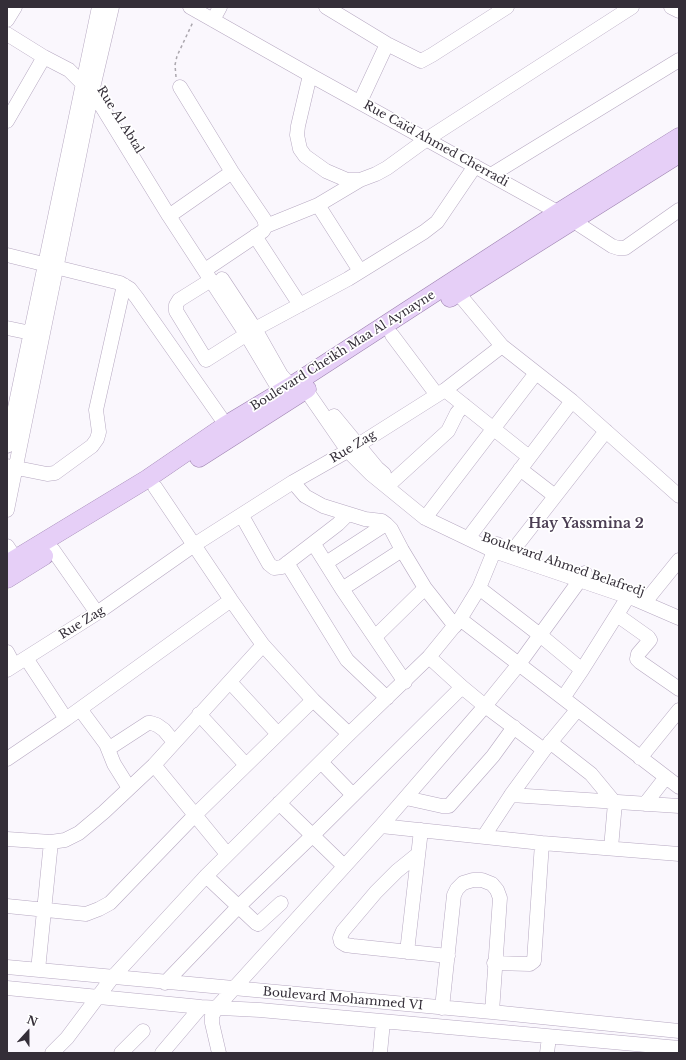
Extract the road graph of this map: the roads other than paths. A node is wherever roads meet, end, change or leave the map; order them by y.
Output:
1 (15, 7) edge
2 (99, 7) edge
3 (112, 7) edge
4 (220, 7) edge
5 (326, 7) edge
6 (507, 7) edge
7 (632, 7) edge
8 (671, 7) edge
9 (194, 9) edge
10 (679, 11) edge
11 (7, 20) edge
12 (213, 20) junction
13 (7, 34) edge
14 (387, 44) junction
15 (44, 57) junction
16 (679, 60) edge
17 (310, 75) junction
18 (88, 82) junction
19 (180, 87) road end
20 (360, 102) junction
21 (7, 121) edge
22 (679, 137) edge
23 (427, 139) junction
24 (679, 154) edge
25 (476, 166) junction
26 (232, 172) junction
27 (491, 175) junction
28 (360, 180) junction
29 (318, 205) junction
30 (679, 210) edge
31 (173, 213) junction
32 (565, 216) junction
33 (266, 226) junction
34 (255, 236) junction
35 (7, 255) edge
36 (51, 266) junction
37 (360, 271) junction
38 (210, 272) junction
39 (124, 285) junction
40 (458, 293) junction
41 (300, 305) junction
42 (7, 328) edge
43 (251, 332) junction
44 (31, 333) junction
45 (392, 335) junction
46 (502, 346) junction
47 (206, 360) junction
48 (189, 372) junction
49 (536, 373) junction
50 (301, 391) junction
51 (441, 393) junction
52 (17, 398) edge
53 (572, 401) junction
54 (464, 405) junction
55 (226, 425) junction
56 (493, 428) junction
57 (606, 431) junction
58 (7, 446) edge
59 (353, 448) junction
60 (529, 457) junction
61 (11, 467) edge
62 (520, 468) junction
63 (293, 482) junction
64 (392, 482) junction
65 (155, 487) junction
66 (555, 496) junction
67 (679, 496) edge
68 (7, 510) edge
69 (348, 514) junction
70 (428, 514) junction
71 (242, 516) junction
72 (386, 524) junction
73 (472, 533) junction
74 (194, 546) junction
75 (315, 548) junction
76 (496, 548) junction
77 (514, 549) junction
78 (53, 550) junction
79 (402, 550) junction
80 (13, 560) edge
81 (679, 560) edge
82 (287, 563) junction
83 (326, 563) junction
84 (582, 577) junction
85 (7, 579) edge
86 (425, 588) junction
87 (479, 588) junction
88 (342, 589) junction
89 (628, 597) junction
90 (648, 599) junction
91 (231, 600) junction
92 (679, 607) edge
93 (98, 614) junction
94 (617, 615) junction
95 (679, 618) edge
96 (458, 623) junction
97 (540, 635) junction
98 (375, 637) junction
99 (263, 645) junction
100 (7, 652) edge
101 (429, 657) junction
102 (15, 664) edge
103 (519, 664) junction
104 (582, 670) junction
105 (230, 682) junction
106 (405, 682) junction
107 (462, 687) junction
108 (679, 689) edge
109 (387, 698) junction
110 (563, 698) junction
111 (313, 700) junction
112 (485, 706) junction
113 (80, 709) junction
114 (577, 710) junction
115 (679, 710) edge
116 (199, 714) junction
117 (66, 719) junction
118 (514, 727) junction
119 (278, 734) junction
120 (349, 734) junction
121 (174, 742) junction
122 (547, 746) junction
123 (108, 750) junction
124 (640, 758) junction
125 (7, 759) edge
126 (321, 762) junction
127 (154, 765) junction
128 (246, 765) junction
129 (666, 778) junction
130 (679, 787) edge
131 (130, 788) junction
132 (353, 795) junction
133 (511, 795) junction
134 (406, 798) junction
135 (615, 803) junction
136 (278, 804) junction
137 (645, 804) junction
138 (679, 806) edge
139 (194, 816) junction
140 (382, 826) junction
141 (421, 830) junction
142 (312, 836) junction
143 (484, 836) junction
144 (7, 839) edge
145 (51, 842) junction
146 (542, 843) junction
147 (611, 848) junction
148 (227, 854) junction
149 (418, 854) junction
150 (679, 854) edge
151 (344, 866) junction
152 (206, 876) junction
153 (281, 902) dead end
154 (7, 906) edge
155 (238, 907) junction
156 (43, 911) junction
157 (407, 952) junction
158 (448, 956) junction
159 (494, 963) junction
160 (7, 967) edge
161 (38, 970) junction
162 (112, 978) junction
163 (165, 983) junction
164 (7, 988) edge
165 (232, 989) junction
166 (98, 997) junction
167 (201, 1007) junction
168 (217, 1007) junction
169 (442, 1008) junction
170 (492, 1012) junction
171 (566, 1019) junction
172 (383, 1022) junction
173 (143, 1031) dead end
174 (679, 1031) edge
175 (549, 1037) junction
176 (564, 1038) junction
177 (679, 1048) edge
178 (52, 1053) edge
179 (121, 1053) edge
180 (162, 1053) edge
181 (219, 1053) edge
182 (380, 1053) edge
183 (547, 1053) edge

1 - 11 street
2 - 18 street
3 - 18 street
4 - 12 street
5 - 14 street
6 - 14 street
7 - 23 street
8 - 10 street
9 - 12 street, Rue Caïd Ahmed Cherradi
12 - 17 street, Rue Caïd Ahmed Cherradi
13 - 15 street, Rue Al Abtal
14 - 20 street
15 - 18 street, Rue Al Abtal
15 - 21 street
16 - 27 street
17 - 20 street, Rue Caïd Ahmed Cherradi
17 - 28 street
18 - 31 street, Rue Al Abtal
18 - 36 street
19 - 26 street
20 - 23 street, Rue Caïd Ahmed Cherradi
22 - 32 main road, Boulevard Cheikh Maa Al Aynayne
23 - 25 street, Rue Caïd Ahmed Cherradi
23 - 28 street
24 - 32 main road, Boulevard Cheikh Maa Al Aynayne
25 - 27 street, Rue Caïd Ahmed Cherradi
25 - 37 street
26 - 31 street
26 - 33 street
27 - 32 street, Rue Caïd Ahmed Cherradi
28 - 29 street
29 - 33 street
29 - 37 street
30 - 32 street, Rue Caïd Ahmed Cherradi
31 - 38 street, Rue Al Abtal
32 - 40 main road, Boulevard Cheikh Maa Al Aynayne
32 - 50 main road, Boulevard Cheikh Maa Al Aynayne
33 - 34 street
34 - 38 street
34 - 41 street
35 - 36 street
36 - 39 street
36 - 44 street
36 - 52 street
37 - 41 street
38 - 43 street, Rue Al Abtal
38 - 47 street
39 - 48 street
39 - 61 street
40 - 45 main road, Boulevard Cheikh Maa Al Aynayne
40 - 46 street
41 - 43 street
42 - 44 street
43 - 47 street
43 - 50 street, Rue Al Abtal
44 - 52 street
45 - 50 main road, Boulevard Cheikh Maa Al Aynayne
45 - 51 street
46 - 49 street
46 - 51 street, Rue Zag
47 - 48 street
48 - 55 street
49 - 53 street
49 - 56 street
50 - 55 main road, Boulevard Cheikh Maa Al Aynayne
50 - 59 street, Boulevard Ahmed Belafredj
50 - 65 main road, Boulevard Cheikh Maa Al Aynayne
51 - 54 street
51 - 59 street, Rue Zag
52 - 58 street
52 - 61 street
53 - 57 street
53 - 60 street
54 - 56 street
54 - 64 street
55 - 80 main road, Boulevard Cheikh Maa Al Aynayne
56 - 60 street
56 - 70 street
57 - 66 street
57 - 67 street
59 - 63 street, Rue Zag
59 - 64 street, Boulevard Ahmed Belafredj
59 - 70 street, Boulevard Ahmed Belafredj
60 - 62 street
61 - 68 street
62 - 66 street
62 - 73 street
63 - 69 street
63 - 71 street, Rue Zag
64 - 70 street, Boulevard Ahmed Belafredj
65 - 74 street
65 - 78 main road, Boulevard Cheikh Maa Al Aynayne
66 - 77 street
69 - 72 street
69 - 75 street
70 - 73 street, Boulevard Ahmed Belafredj
70 - 76 street, Boulevard Ahmed Belafredj
71 - 74 street, Rue Zag
71 - 82 street
72 - 79 street
72 - 83 street
73 - 76 street, Boulevard Ahmed Belafredj
74 - 91 street
74 - 93 street, Rue Zag
75 - 82 street
75 - 83 street
76 - 77 street, Boulevard Ahmed Belafredj
76 - 84 street, Boulevard Ahmed Belafredj
76 - 87 street
77 - 84 street, Boulevard Ahmed Belafredj
78 - 80 main road, Boulevard Cheikh Maa Al Aynayne
78 - 93 street
79 - 86 street
79 - 88 street
80 - 85 main road, Boulevard Cheikh Maa Al Aynayne
81 - 90 street
82 - 109 street
83 - 88 street
84 - 89 street, Boulevard Ahmed Belafredj
84 - 90 street, Boulevard Ahmed Belafredj
84 - 97 street
86 - 96 street
86 - 98 street
87 - 96 street
87 - 97 street
88 - 98 street
89 - 90 street, Boulevard Ahmed Belafredj
89 - 94 street
90 - 92 street, Boulevard Ahmed Belafredj
90 - 95 street, Boulevard Ahmed Belafredj
91 - 99 street
91 - 113 street
93 - 102 street, Rue Zag
94 - 104 street
94 - 108 street
96 - 101 street
96 - 103 street
97 - 103 street
97 - 104 street
98 - 106 street
99 - 105 street
99 - 111 street
100 - 102 street
101 - 106 street
101 - 107 street
102 - 117 street
103 - 110 street
103 - 112 street
104 - 110 street
105 - 116 street
105 - 119 street
106 - 109 street
107 - 112 street
107 - 132 street
109 - 120 street
110 - 114 street
111 - 119 street
111 - 120 street
112 - 118 street
112 - 134 street
113 - 117 street
113 - 123 street
114 - 122 street
114 - 124 street
115 - 124 street
116 - 121 street
116 - 128 street
117 - 125 street
118 - 122 street
118 - 134 street
119 - 128 street
120 - 126 street
121 - 123 street
121 - 127 street
122 - 133 street
122 - 135 street
123 - 131 street
124 - 129 street
126 - 132 street
126 - 136 street
127 - 131 street
127 - 139 street
128 - 139 street
129 - 130 street
129 - 137 street
131 - 145 street
132 - 142 street
133 - 135 street
133 - 143 street
134 - 140 street
135 - 137 street
135 - 147 street
136 - 142 street
136 - 148 street
137 - 138 street
139 - 148 street
139 - 156 street
140 - 141 street
140 - 151 street
141 - 143 street
141 - 149 street
142 - 151 street
142 - 155 street
143 - 146 street
144 - 145 street
145 - 156 street
146 - 147 street
146 - 159 street
147 - 150 street
148 - 152 street
149 - 157 street
149 - 157 street
151 - 165 street
152 - 155 street
152 - 162 street
153 - 155 street
154 - 156 street
155 - 163 street
156 - 161 street
157 - 158 street
158 - 159 street
158 - 169 street
159 - 170 street
160 - 161 street, Boulevard Mohammed VI
161 - 162 street, Boulevard Mohammed VI
162 - 163 street, Boulevard Mohammed VI
162 - 166 street
163 - 165 street, Boulevard Mohammed VI
164 - 166 street, Boulevard Mohammed VI
165 - 168 street
165 - 169 street, Boulevard Mohammed VI
166 - 167 street, Boulevard Mohammed VI
166 - 178 street
167 - 168 street, Boulevard Mohammed VI
167 - 180 street
168 - 172 street, Boulevard Mohammed VI
168 - 181 street
169 - 170 street, Boulevard Mohammed VI
170 - 171 street, Boulevard Mohammed VI
171 - 174 street, Boulevard Mohammed VI
171 - 176 street
172 - 175 street, Boulevard Mohammed VI
172 - 182 street
173 - 179 street
175 - 176 street, Boulevard Mohammed VI
175 - 183 street
176 - 177 street, Boulevard Mohammed VI

